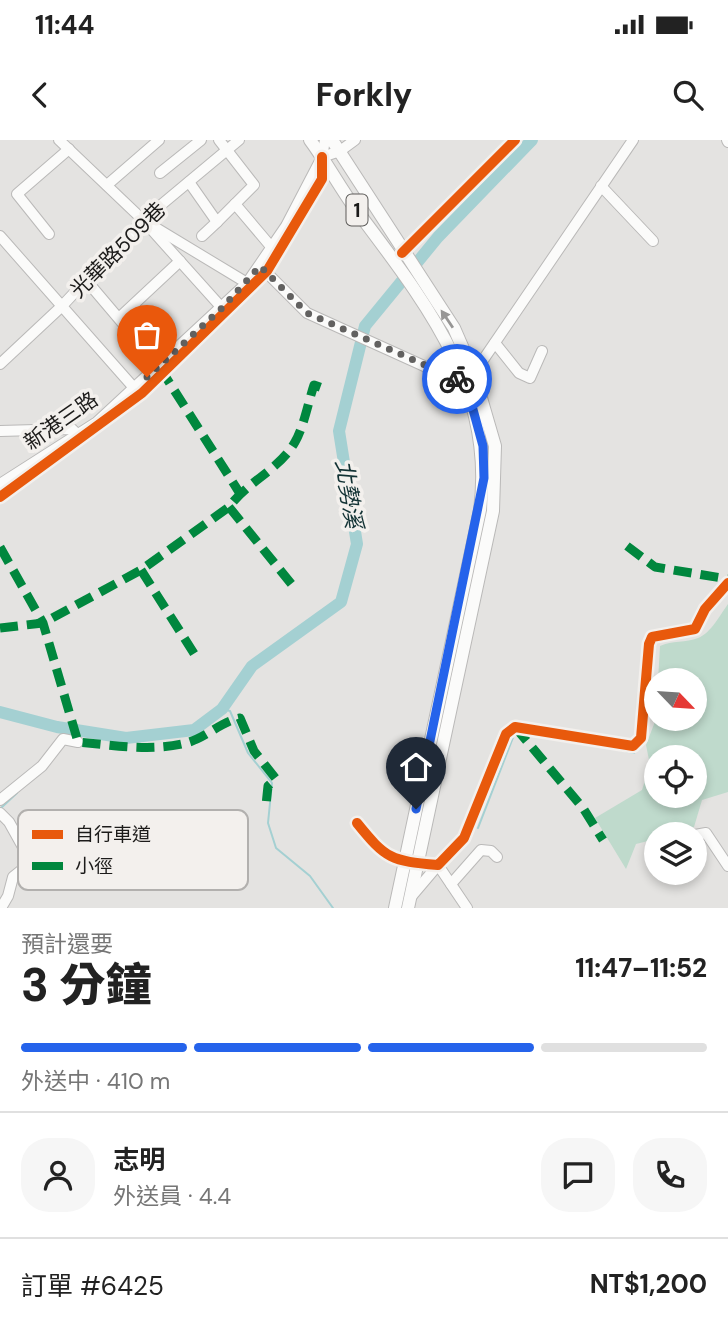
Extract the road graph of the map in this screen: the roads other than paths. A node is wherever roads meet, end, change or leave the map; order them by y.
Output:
1 (59, 140) edge
2 (159, 140) edge
3 (201, 140) edge
4 (219, 140) edge
5 (239, 140) edge
6 (310, 140) edge
7 (325, 140) edge
8 (355, 140) edge
9 (634, 140) edge
10 (339, 144) edge
11 (69, 149) junction
12 (227, 150) junction
13 (322, 157) junction
14 (160, 173) dead end
15 (189, 182) junction
16 (107, 186) junction
17 (601, 186) junction
18 (235, 204) junction
19 (143, 220) junction
20 (217, 222) junction
21 (49, 234) dead end
22 (0, 236) edge
23 (202, 236) dead end
24 (653, 241) dead end
25 (273, 249) junction
26 (398, 257) junction
27 (180, 261) junction
28 (260, 266) junction
29 (86, 280) junction
30 (247, 283) junction
31 (61, 307) junction
32 (222, 308) junction
33 (119, 318) junction
34 (495, 343) junction
35 (542, 351) dead end
36 (0, 364) edge
37 (159, 366) junction
38 (470, 379) junction
39 (135, 389) junction
40 (0, 431) edge
41 (78, 435) junction
42 (0, 484) edge
43 (728, 583) edge
44 (71, 741) dead end
45 (0, 800) edge
46 (0, 813) edge
47 (358, 823) dead end
48 (707, 834) edge
49 (18, 837) edge
50 (497, 857) dead end
51 (411, 862) junction
52 (438, 865) junction
53 (728, 866) edge
54 (18, 873) edge
55 (450, 884) junction
56 (400, 905) edge
57 (1, 908) edge
58 (467, 908) edge

1 - 11 street
2 - 16 street
3 - 14 street
4 - 12 street
5 - 12 street, 光華路509巷
6 - 13 main road, 1
7 - 13 street, 新港三路
8 - 10 street
9 - 17 street
10 - 13 street
10 - 26 main road, 1
11 - 16 street
11 - 21 street
12 - 15 street, 光華路509巷
12 - 18 street
13 - 25 street, 新港三路
13 - 26 main road, 1
15 - 19 street, 光華路509巷
15 - 20 street
16 - 19 street
17 - 24 street
17 - 34 street
18 - 20 street
18 - 25 street
19 - 27 street
19 - 29 street, 光華路509巷
19 - 30 street
20 - 23 street
22 - 31 street
25 - 28 street, 新港三路
26 - 38 main road, 1
27 - 32 street
27 - 33 street
28 - 30 street, 新港三路
28 - 38 street
29 - 31 street, 光華路509巷
29 - 33 street
30 - 32 street, 新港三路
31 - 36 street, 光華路509巷
31 - 39 street
32 - 37 street, 新港三路
33 - 37 street
34 - 35 street
34 - 38 street
37 - 39 street, 新港三路
38 - 51 main road, 1
39 - 41 street, 新港三路
40 - 41 street
41 - 42 street, 新港三路
43 - 52 street
44 - 45 street
46 - 49 street
47 - 51 street
48 - 53 street
50 - 55 street
51 - 52 street
51 - 56 main road, 1
52 - 55 street
52 - 56 street
54 - 57 street
55 - 58 street

